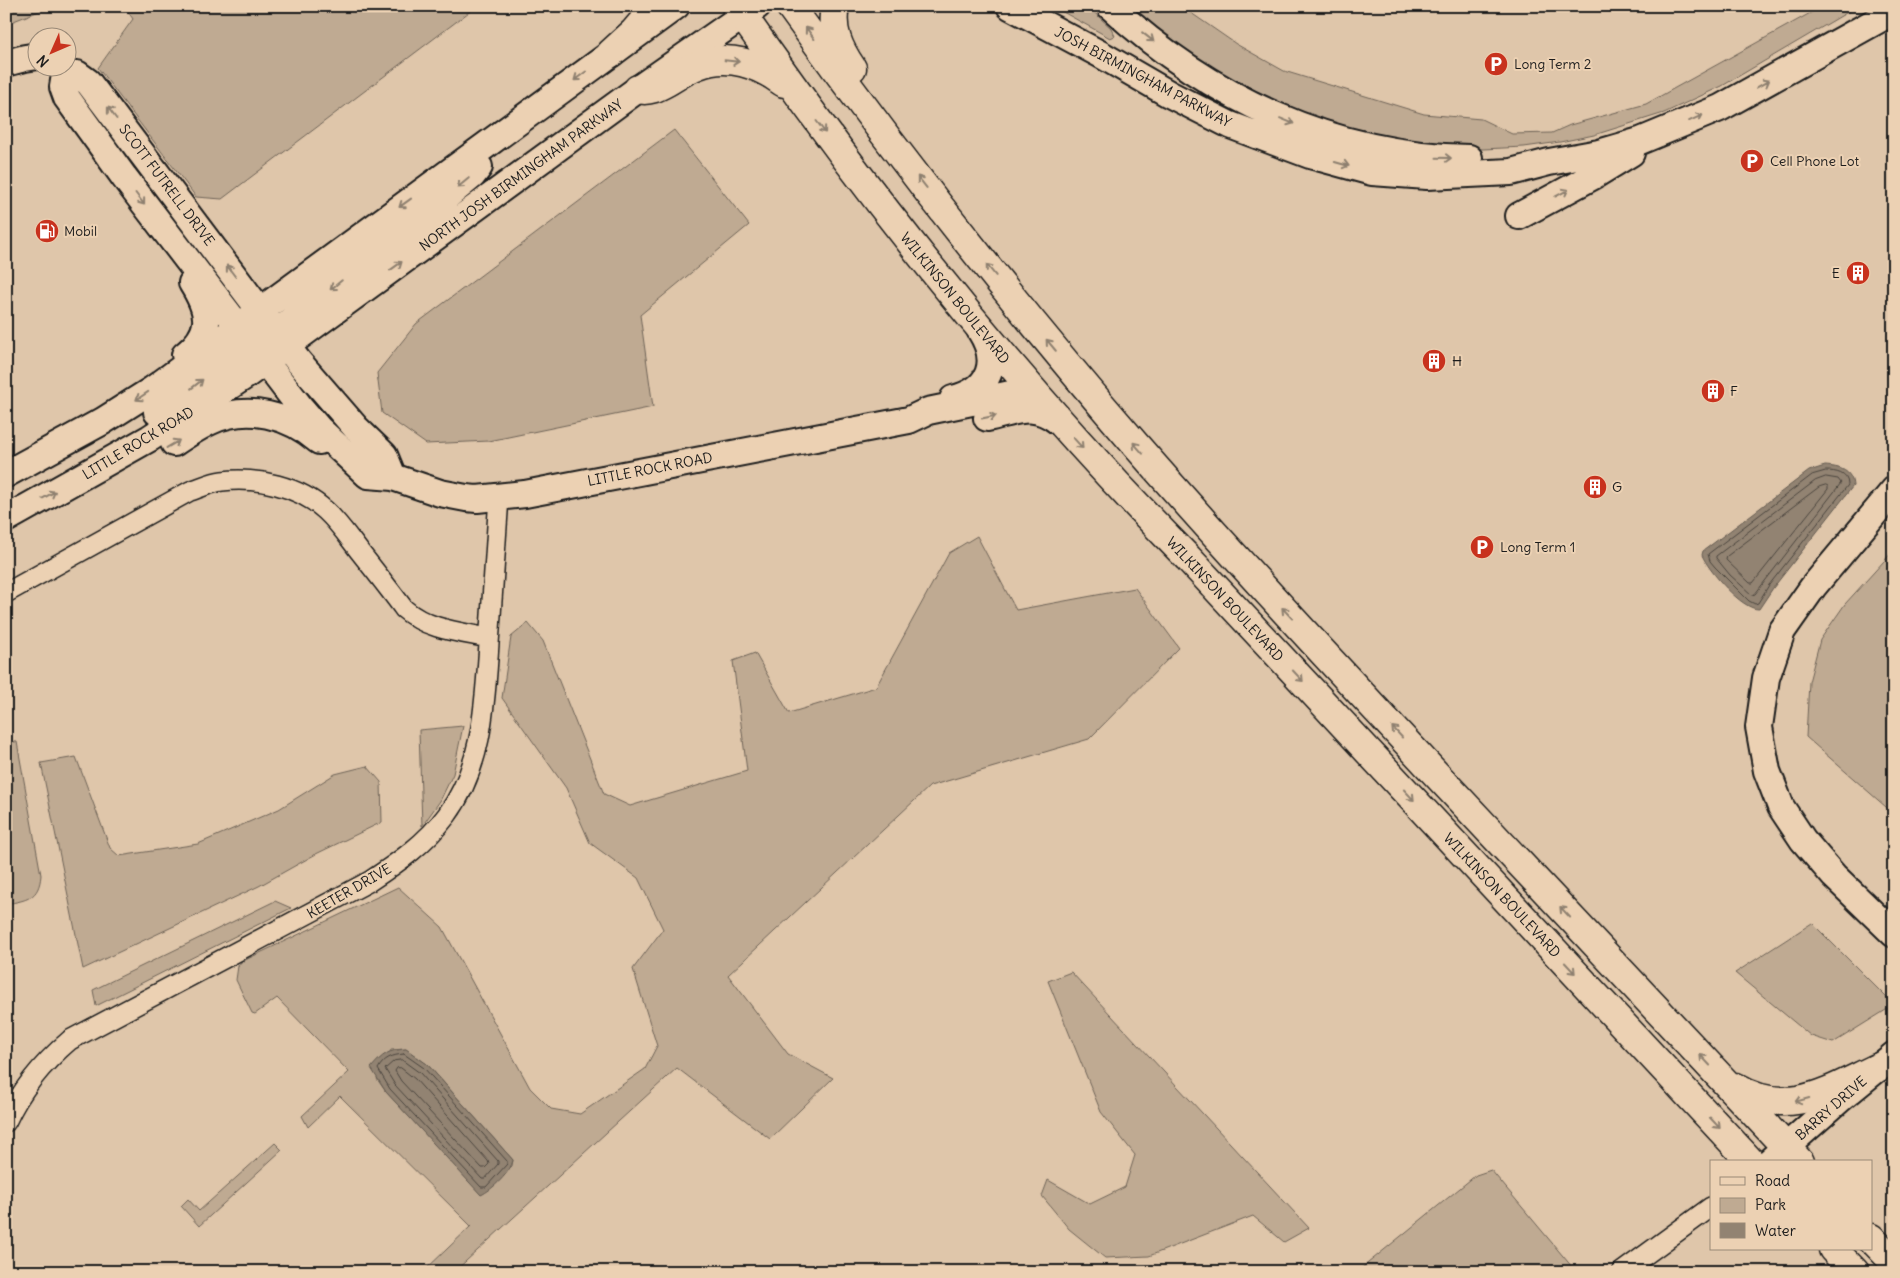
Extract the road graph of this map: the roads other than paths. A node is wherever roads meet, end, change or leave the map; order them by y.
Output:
1 (656, 6) edge
2 (676, 6) edge
3 (790, 6) edge
4 (835, 6) edge
5 (1110, 6) edge
6 (745, 10) edge
7 (1020, 10) edge
8 (1894, 11) edge
9 (612, 52) junction
10 (28, 58) edge
11 (6, 63) edge
12 (78, 75) edge
13 (62, 78) edge
14 (638, 90) junction
15 (802, 100) junction
16 (880, 129) junction
17 (1664, 132) junction
18 (1549, 162) junction
19 (1519, 216) dead end
20 (157, 220) junction
21 (980, 330) junction
22 (263, 336) junction
23 (173, 375) junction
24 (1030, 390) junction
25 (920, 415) junction
26 (1058, 421) junction
27 (128, 451) junction
28 (352, 460) junction
29 (6, 474) edge
30 (393, 477) junction
31 (1894, 490) edge
32 (499, 498) junction
33 (6, 519) edge
34 (6, 593) edge
35 (489, 638) junction
36 (1344, 675) junction
37 (1894, 934) edge
38 (1886, 1061) edge
39 (1724, 1080) junction
40 (6, 1122) edge
41 (1785, 1157) edge
42 (1749, 1160) edge
43 (1710, 1208) edge
44 (1872, 1239) edge
45 (1834, 1250) edge
46 (1894, 1262) edge
47 (1622, 1272) edge
48 (1855, 1272) edge

1 - 9 main road
2 - 9 main road
16 -> 3 main road
4 - 16 main road
5 -> 18 main road, JOSH BIRMINGHAM PARKWAY
6 - 14 main road, NORTH JOSH BIRMINGHAM PARKWAY
6 - 15 main road, WILKINSON BOULEVARD
7 -> 18 main road, JOSH BIRMINGHAM PARKWAY
17 -> 8 main road, JOSH BIRMINGHAM PARKWAY
9 -> 22 main road
10 - 11 main road
22 -> 12 main road, SCOTT FUTRELL DRIVE
13 -> 20 main road, SCOTT FUTRELL DRIVE
14 -> 15 main road
22 -> 14 main road, NORTH JOSH BIRMINGHAM PARKWAY
15 -> 21 main road, WILKINSON BOULEVARD
36 -> 16 main road
17 - 18 main road, JOSH BIRMINGHAM PARKWAY
19 -> 17 main road
20 - 22 main road, SCOTT FUTRELL DRIVE
20 - 23 main road
21 - 24 main road, WILKINSON BOULEVARD
21 - 25 main road
22 - 23 main road
27 -> 22 main road, LITTLE ROCK ROAD
22 - 28 main road, LITTLE ROCK ROAD
22 - 30 main road
23 -> 29 main road
24 - 25 main road, LITTLE ROCK ROAD
24 - 26 main road, WILKINSON BOULEVARD
24 - 36 main road
25 -> 26 main road, LITTLE ROCK ROAD
25 - 32 main road, LITTLE ROCK ROAD
26 -> 42 main road, WILKINSON BOULEVARD
27 -> 28 main road
33 -> 27 main road, LITTLE ROCK ROAD
28 - 30 main road, LITTLE ROCK ROAD
30 - 32 main road, LITTLE ROCK ROAD
31 - 37 main road
32 - 35 street, KEETER DRIVE
34 - 35 street
35 - 40 street, KEETER DRIVE
39 -> 36 main road
38 -> 39 main road
38 - 41 main road, BARRY DRIVE
39 - 41 main road
43 - 47 street
44 - 46 main road
45 - 48 main road

